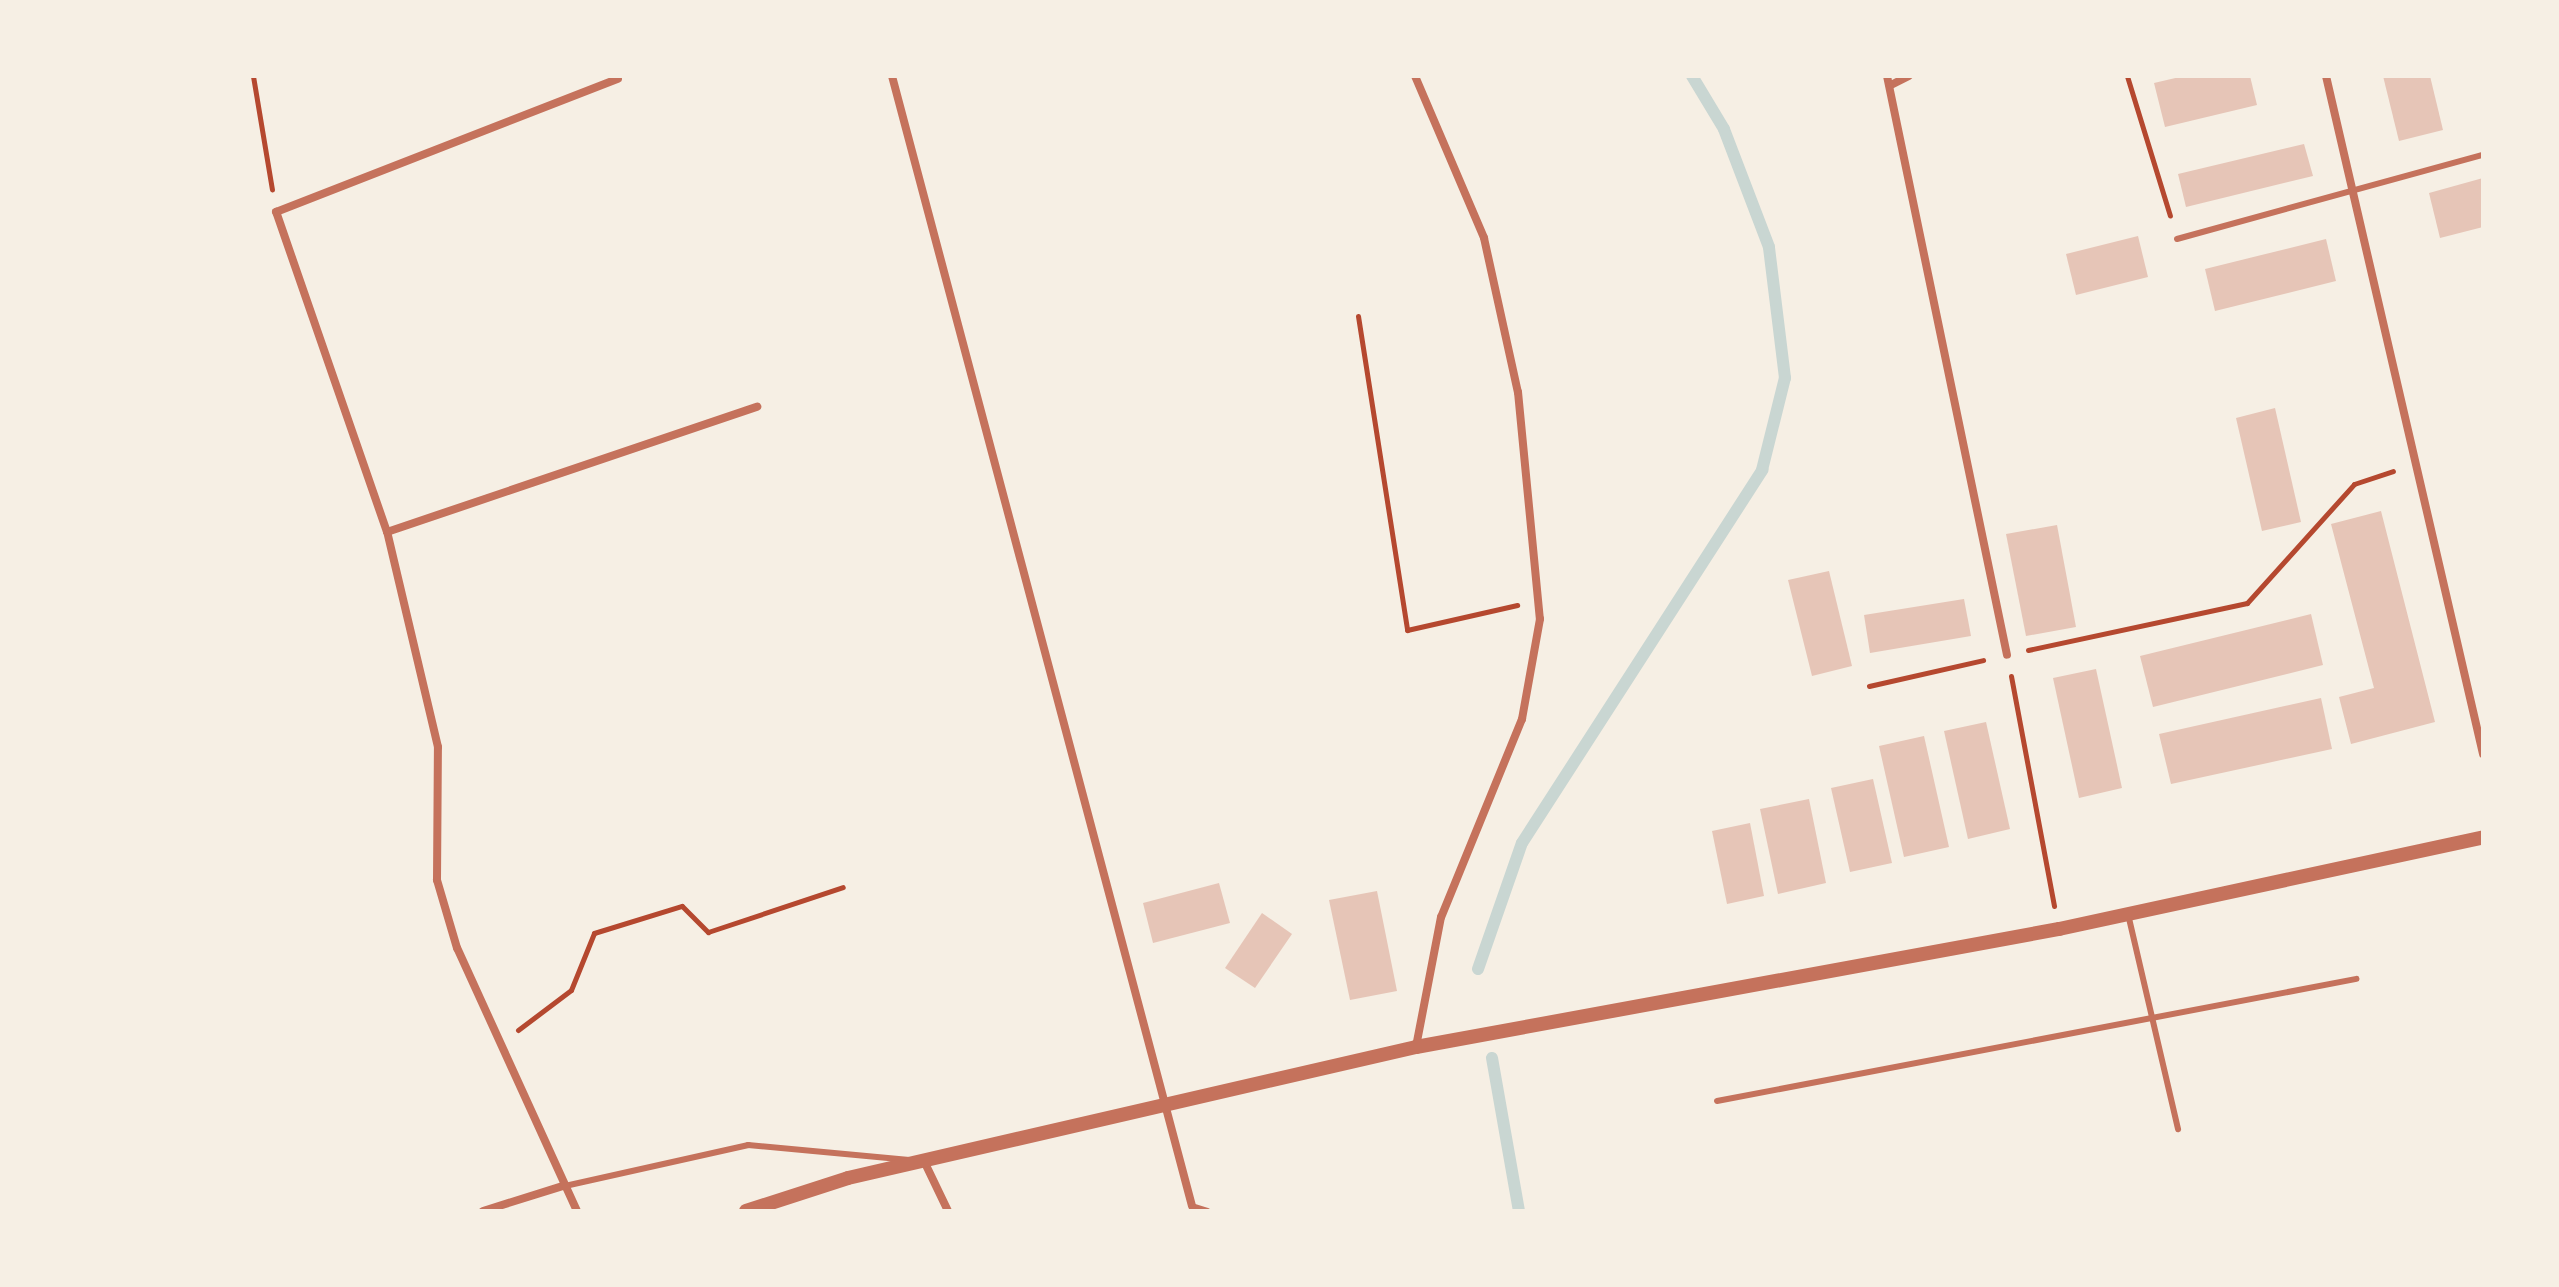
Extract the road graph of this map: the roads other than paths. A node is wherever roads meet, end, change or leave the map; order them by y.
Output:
1 (892, 76) edge
2 (1415, 76) edge
3 (1909, 76) edge
4 (2326, 76) edge
5 (618, 79) dead end
6 (1889, 81) edge
7 (2483, 155) edge
8 (2352, 190) junction
9 (2177, 239) road end
10 (757, 407) dead end
11 (387, 532) junction
12 (2007, 655) road end
13 (2483, 754) edge
14 (2483, 837) edge
15 (2128, 913) junction
16 (2356, 979) dead end
17 (2152, 1018) junction
18 (1416, 1047) junction
19 (1168, 1101) junction
20 (1717, 1101) dead end
21 (2178, 1129) dead end
22 (924, 1161) junction
23 (563, 1186) junction
24 (1192, 1206) joint
25 (483, 1211) edge
26 (577, 1211) edge
27 (746, 1211) edge
28 (948, 1211) edge
29 (1207, 1211) edge

1 - 19 street
2 - 18 street
3 - 6 street
4 - 8 street
5 - 11 street
6 - 12 street
7 - 8 lane
8 - 9 lane
8 - 13 street
10 - 11 street
11 - 23 street
14 - 15 street
15 - 17 lane
15 - 18 street
16 - 17 lane
17 - 20 lane
17 - 21 lane
18 - 19 street
19 - 22 street
19 - 24 street
22 - 23 lane
22 - 27 street
22 - 28 street
23 - 25 street
23 - 26 street
24 - 29 lane

